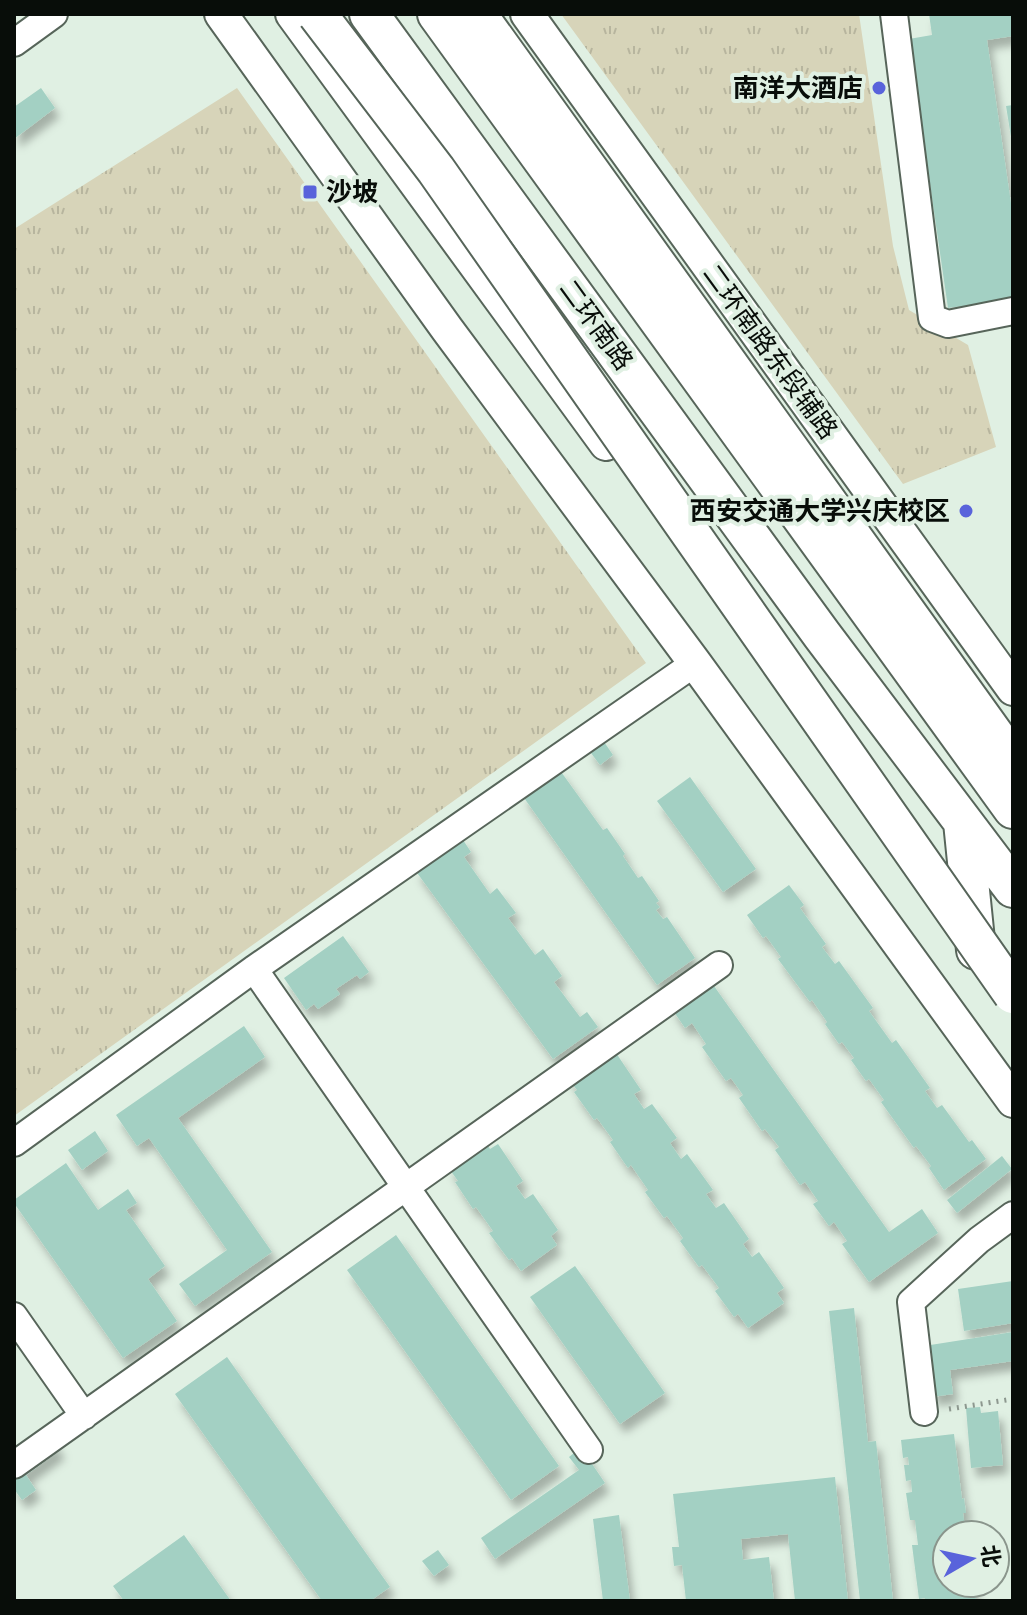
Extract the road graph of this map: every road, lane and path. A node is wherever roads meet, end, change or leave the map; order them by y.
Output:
1 (54, 14) edge
2 (221, 14) edge
3 (292, 14) edge
4 (317, 14) edge
5 (369, 14) edge
6 (437, 14) edge
7 (477, 14) edge
8 (527, 14) edge
9 (894, 14) edge
10 (14, 43) edge
11 (1013, 311) edge
12 (695, 663) junction
13 (1013, 689) edge
14 (1013, 761) edge
15 (1013, 809) edge
16 (963, 822) junction
17 (1013, 888) edge
18 (977, 957) junction
19 (719, 965) dead end
20 (254, 969) junction
21 (1013, 994) edge
22 (1013, 1006) edge
23 (1013, 1101) edge
24 (14, 1143) edge
25 (406, 1187) junction
26 (1013, 1215) edge
27 (14, 1316) edge
28 (1013, 1399) edge
29 (924, 1412) joint
30 (84, 1416) junction
31 (589, 1450) dead end
32 (14, 1465) edge

1 - 10 street
2 - 12 main road
3 - 18 main road
4 - 21 highway, bridge
5 - 16 highway, 二环南路
6 - 15 highway, 二环南路
7 - 14 highway
8 - 13 main road, 二环南路东段辅路
9 - 11 street
12 - 20 street
12 - 23 main road
16 - 17 highway, 二环南路
16 - 18 highway
18 - 22 main road
19 - 25 street
20 - 24 street
20 - 25 street
25 - 30 street
25 - 31 street
26 - 29 street
27 - 30 street
28 - 29 path
30 - 32 street

